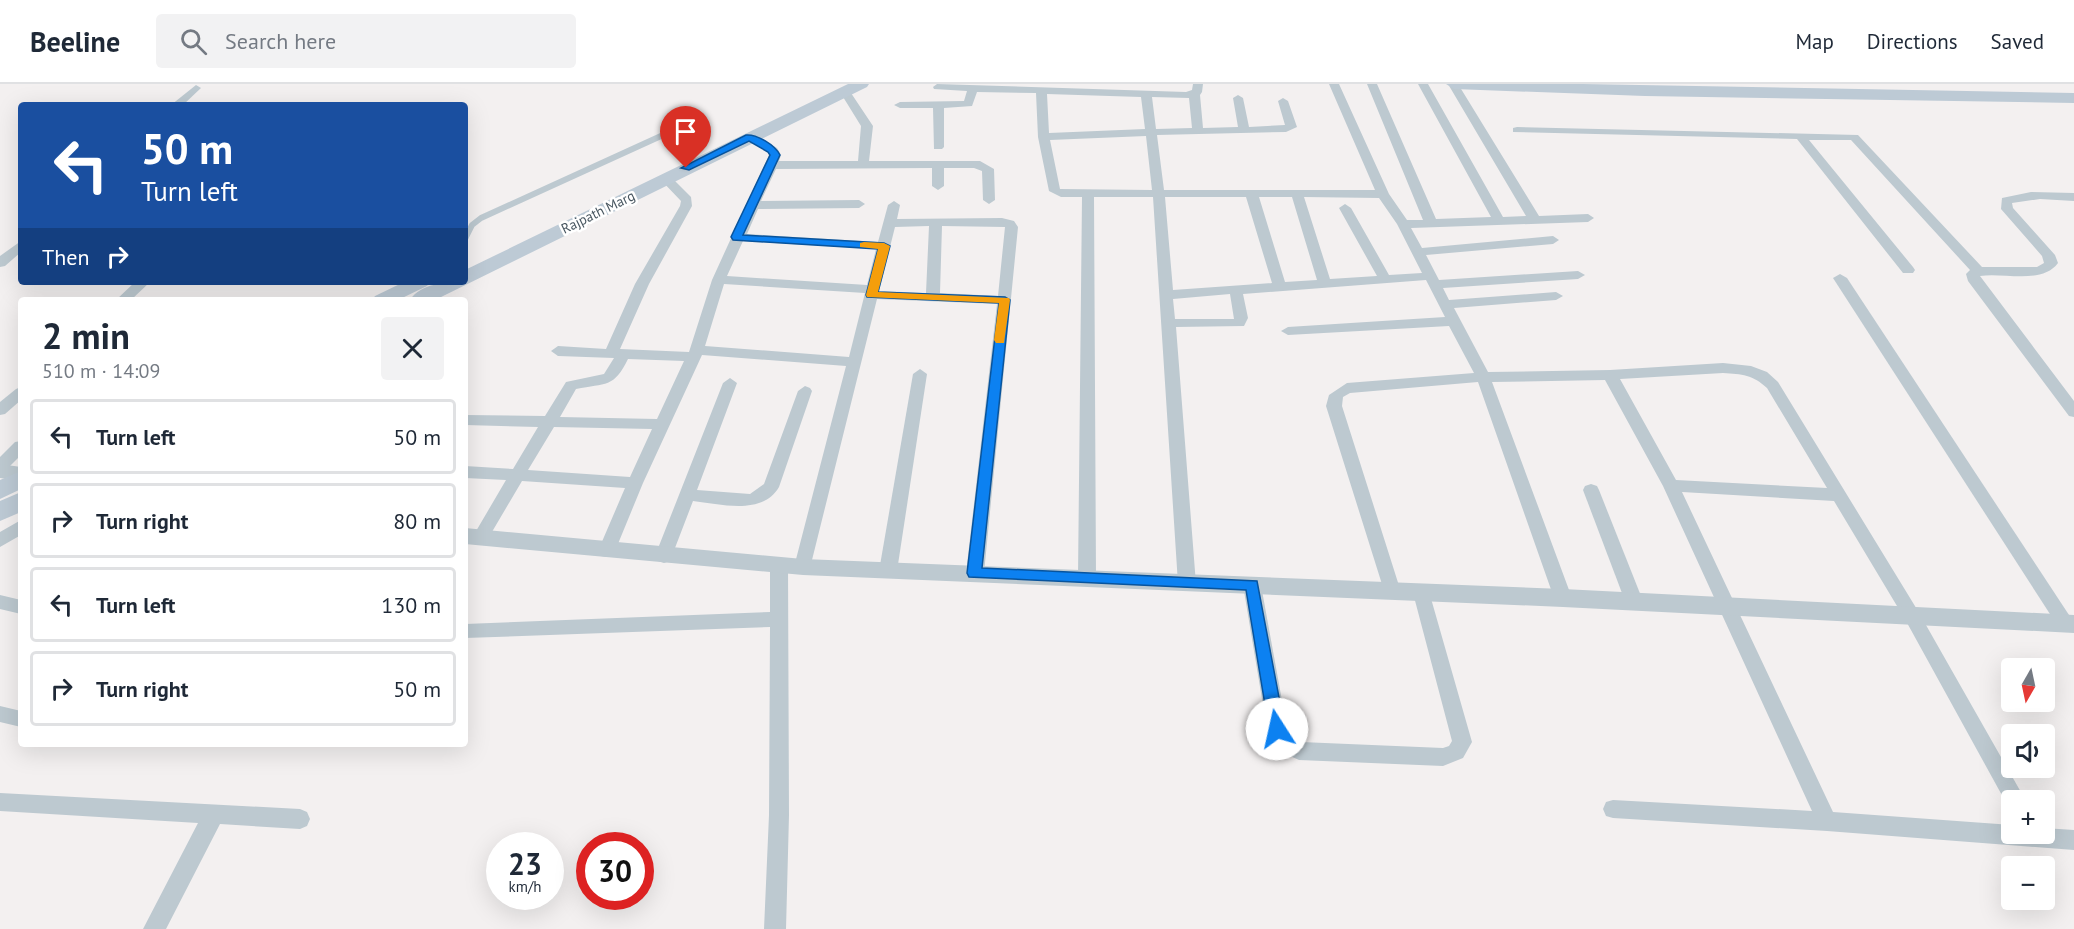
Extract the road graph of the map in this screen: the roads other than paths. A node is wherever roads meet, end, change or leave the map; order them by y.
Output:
1 (1334, 84) edge
2 (1372, 84) edge
3 (1423, 84) edge
4 (1453, 84) edge
5 (1835, 84) edge
6 (847, 87) edge
7 (938, 87) dead end
8 (2074, 87) edge
9 (196, 88) dead end
10 (973, 88) junction
11 (1196, 89) edge
12 (1041, 90) junction
13 (1146, 94) junction
14 (1238, 98) dead end
15 (2074, 98) edge
16 (1283, 101) dead end
17 (180, 102) edge
18 (900, 105) dead end
19 (939, 105) junction
20 (696, 120) dead end
21 (1244, 130) junction
22 (1517, 130) dead end
23 (1198, 131) junction
24 (1152, 132) junction
25 (749, 137) junction
26 (1044, 137) junction
27 (1801, 137) junction
28 (938, 147) dead end
29 (938, 164) junction
30 (771, 165) junction
31 (863, 165) junction
32 (665, 178) junction
33 (938, 186) dead end
34 (1088, 194) junction
35 (1297, 194) junction
36 (1383, 194) junction
37 (1159, 195) junction
38 (1252, 196) junction
39 (2074, 197) edge
40 (989, 200) dead end
41 (859, 204) dead end
42 (753, 205) junction
43 (894, 205) dead end
44 (1345, 208) dead end
45 (1588, 218) dead end
46 (1535, 220) junction
47 (1499, 221) junction
48 (936, 222) junction
49 (890, 223) junction
50 (1431, 223) junction
51 (1403, 224) junction
52 (468, 233) edge
53 (737, 237) junction
54 (1553, 240) dead end
55 (884, 246) junction
56 (18, 248) edge
57 (1418, 252) junction
58 (468, 259) edge
59 (0, 263) edge
60 (1908, 270) dead end
61 (1978, 271) junction
62 (1578, 275) dead end
63 (468, 276) edge
64 (1840, 278) dead end
65 (1385, 279) junction
66 (718, 280) junction
67 (1432, 280) junction
68 (1325, 283) junction
69 (140, 285) edge
70 (414, 285) edge
71 (450, 285) edge
72 (1280, 287) junction
73 (1236, 290) junction
74 (872, 292) junction
75 (1166, 295) junction
76 (1556, 296) dead end
77 (126, 297) edge
78 (388, 297) edge
79 (426, 297) edge
80 (933, 297) junction
81 (1005, 300) junction
82 (1445, 304) junction
83 (1454, 321) junction
84 (1168, 323) junction
85 (1288, 331) dead end
86 (558, 351) dead end
87 (617, 353) junction
88 (695, 354) junction
89 (855, 362) junction
90 (920, 374) dead end
91 (1610, 375) junction
92 (1483, 377) junction
93 (730, 383) dead end
94 (805, 391) dead end
95 (18, 395) edge
96 (0, 410) edge
97 (2074, 412) edge
98 (468, 420) edge
99 (548, 423) junction
100 (662, 424) junction
101 (18, 449) edge
102 (0, 466) edge
103 (0, 471) edge
104 (468, 472) edge
105 (18, 474) edge
106 (517, 476) junction
107 (18, 481) edge
108 (635, 483) junction
109 (1671, 486) junction
110 (0, 490) edge
111 (1591, 490) dead end
112 (687, 495) junction
113 (1838, 495) junction
114 (18, 503) edge
115 (0, 512) edge
116 (18, 528) edge
117 (472, 537) edge
118 (0, 541) edge
119 (607, 551) junction
120 (664, 556) junction
121 (779, 565) junction
122 (804, 567) junction
123 (888, 571) junction
124 (975, 573) junction
125 (1087, 577) junction
126 (1187, 584) junction
127 (1252, 585) junction
128 (1392, 592) junction
129 (1422, 593) junction
130 (1563, 598) junction
131 (1634, 601) junction
132 (0, 602) edge
133 (18, 606) edge
134 (1729, 607) junction
135 (1912, 616) junction
136 (778, 619) junction
137 (2069, 623) edge
138 (468, 631) edge
139 (0, 714) edge
140 (18, 718) edge
141 (2010, 790) edge
142 (0, 802) edge
143 (1614, 809) dead end
144 (214, 814) junction
145 (300, 819) dead end
146 (1827, 821) junction
147 (2001, 833) edge
148 (2055, 838) edge
149 (2074, 840) edge
150 (154, 929) edge
151 (775, 929) edge

1 - 36 street
2 - 50 street
3 - 47 street
4 - 15 main road
4 - 46 street
5 - 8 main road
6 - 25 main road, Rajpath Marg
6 - 31 street
6 - 58 main road, Rajpath Marg
7 - 10 street
9 - 17 street
10 - 12 street
10 - 19 street
11 - 13 street
11 - 23 street
12 - 13 street
12 - 26 street
13 - 24 street
14 - 21 street
16 - 21 street
18 - 19 street
19 - 28 street
20 - 52 lane
21 - 23 street
22 - 27 street
23 - 24 street
24 - 26 street
24 - 37 street
25 - 30 street
25 - 32 main road, Rajpath Marg
26 - 34 street
27 - 60 street
27 - 61 street
29 - 31 street
29 - 33 street
29 - 40 street
30 - 31 street
30 - 42 street
32 - 63 main road, Rajpath Marg
32 - 87 street
34 - 37 street
34 - 125 street
35 - 36 street
35 - 38 street
35 - 68 street
36 - 51 street
37 - 38 street
37 - 75 street
38 - 72 street
39 - 61 street
41 - 42 street
42 - 53 street
43 - 49 street
44 - 65 street
45 - 46 street
46 - 47 street
47 - 50 street
48 - 49 street
48 - 80 street
48 - 81 street
49 - 55 street
50 - 51 street
51 - 57 street
53 - 55 street
53 - 66 street
54 - 57 street
55 - 74 street
56 - 59 street
57 - 67 street
61 - 97 street
62 - 67 street
64 - 137 street
65 - 67 street
65 - 68 street
66 - 74 street
66 - 88 street
67 - 82 street
68 - 72 street
69 - 77 street
70 - 78 main road
71 - 79 main road
72 - 73 street
73 - 75 street
73 - 84 street
74 - 80 street
74 - 89 street
75 - 84 street
76 - 82 street
80 - 81 street
81 - 124 street
82 - 83 street
83 - 85 street
83 - 92 street
84 - 126 street
86 - 87 street
87 - 88 street
87 - 99 street
88 - 89 street
88 - 100 street
89 - 122 street
90 - 123 street
91 - 92 street
91 - 109 street
91 - 113 street
92 - 128 street
92 - 130 street
93 - 112 street
94 - 112 street
95 - 96 street
98 - 99 street
99 - 100 street
99 - 106 street
100 - 108 street
101 - 102 street
103 - 105 street
104 - 106 street
106 - 108 street
106 - 117 street
107 - 110 main road
108 - 119 street
109 - 113 street
109 - 134 street
111 - 131 street
112 - 120 street
113 - 135 street
114 - 115 main road
116 - 118 street
117 - 119 street
119 - 120 street
120 - 121 street
121 - 122 street
121 - 136 street
122 - 123 street
123 - 124 street
124 - 125 street
125 - 126 street
126 - 127 street
127 - 128 street
127 - 129 street
128 - 129 street
129 - 130 street
130 - 131 street
131 - 134 street
132 - 133 street
134 - 135 street
134 - 146 street
135 - 137 street
135 - 141 street
136 - 138 street
136 - 151 street
139 - 140 street
142 - 144 street
143 - 146 street
144 - 145 street
144 - 150 street
146 - 147 street
148 - 149 street

